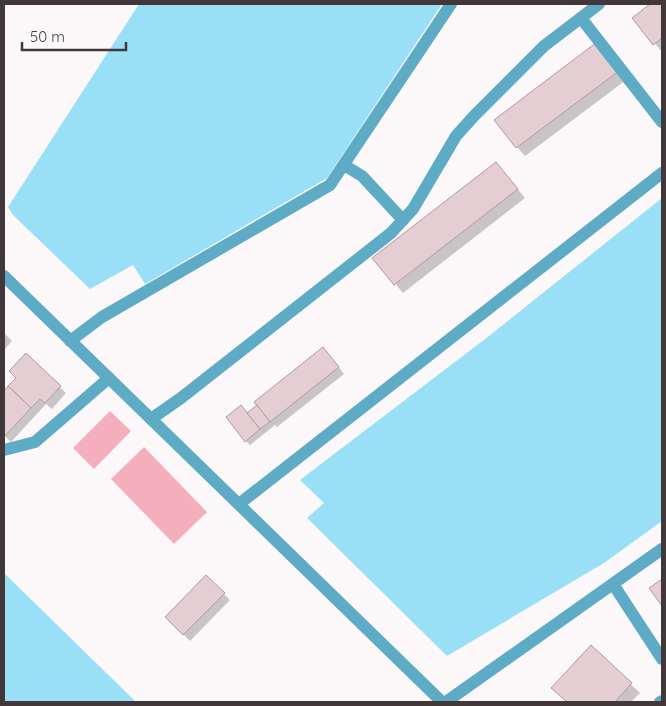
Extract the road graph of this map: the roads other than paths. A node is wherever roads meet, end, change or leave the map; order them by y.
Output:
1 (451, 4) edge
2 (599, 4) edge
3 (581, 18) junction
4 (662, 122) edge
5 (344, 165) junction
6 (662, 174) edge
7 (404, 220) junction
8 (4, 276) edge
9 (70, 341) junction
10 (109, 378) junction
11 (151, 419) junction
12 (4, 450) edge
13 (238, 504) junction
14 (662, 549) edge
15 (613, 584) junction
16 (662, 659) edge
17 (444, 702) edge

1 - 5 lane
2 - 3 lane
3 - 4 lane
3 - 7 lane
5 - 7 lane
5 - 9 lane
6 - 13 lane
7 - 11 lane
8 - 9 lane
9 - 10 lane
10 - 11 lane
10 - 12 lane
11 - 13 lane
13 - 17 lane
14 - 15 lane
15 - 16 lane
15 - 17 lane

